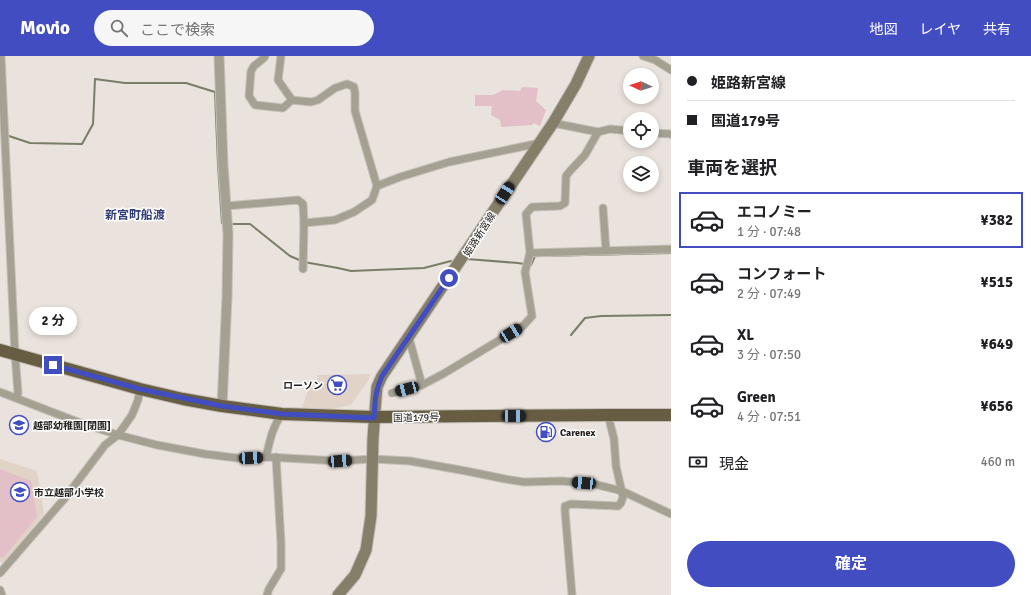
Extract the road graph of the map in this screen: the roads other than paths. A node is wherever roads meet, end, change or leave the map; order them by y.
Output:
1 (1, 56) edge
2 (219, 56) edge
3 (265, 56) edge
4 (281, 56) edge
5 (589, 56) edge
6 (643, 56) edge
7 (671, 70) edge
8 (292, 100) junction
9 (553, 123) junction
10 (623, 130) edge
11 (598, 132) junction
12 (659, 133) edge
13 (671, 134) edge
14 (540, 143) junction
15 (3, 167) edge
16 (376, 186) junction
17 (226, 206) junction
18 (603, 208) dead end
19 (304, 223) junction
20 (671, 249) edge
21 (606, 251) junction
22 (530, 253) junction
23 (303, 269) dead end
24 (409, 338) junction
25 (0, 350) edge
26 (15, 354) junction
27 (422, 384) junction
28 (140, 389) junction
29 (0, 392) edge
30 (392, 393) dead end
31 (16, 397) junction
32 (222, 406) junction
33 (282, 414) junction
34 (608, 415) junction
35 (671, 415) edge
36 (374, 418) junction
37 (118, 435) junction
38 (266, 457) junction
39 (276, 457) junction
40 (372, 459) junction
41 (622, 491) junction
42 (671, 514) edge
43 (1, 568) edge
44 (0, 590) edge
45 (2, 595) edge
46 (267, 595) edge
47 (338, 595) edge
48 (572, 595) edge

1 - 15 street
2 - 17 street
3 - 8 street
4 - 8 street
5 - 9 main road, 姫路新宮線
6 - 7 street
8 - 16 street
9 - 11 street
9 - 14 main road, 姫路新宮線
10 - 11 street
11 - 22 street
12 - 13 street
14 - 16 street
14 - 24 main road, 姫路新宮線
15 - 26 street
16 - 19 street
17 - 19 street
17 - 32 street
18 - 21 street
19 - 23 street
20 - 21 street
21 - 22 street
22 - 27 street
24 - 27 street
24 - 36 main road, 姫路新宮線
25 - 26 highway, 国道179号
26 - 28 highway, 国道179号
26 - 31 street
27 - 30 street
28 - 32 highway, 国道179号
28 - 37 street
29 - 31 street
31 - 37 street
32 - 33 highway, 国道179号
33 - 36 highway, 国道179号
33 - 38 street
34 - 35 highway, 国道179号
34 - 36 highway, 国道179号
34 - 41 street
36 - 40 main road, 姫路新宮線
37 - 38 street
37 - 43 street
38 - 39 street
39 - 40 street
39 - 46 street
40 - 41 street
40 - 47 main road, 姫路新宮線
41 - 42 street
41 - 48 street
44 - 45 street

